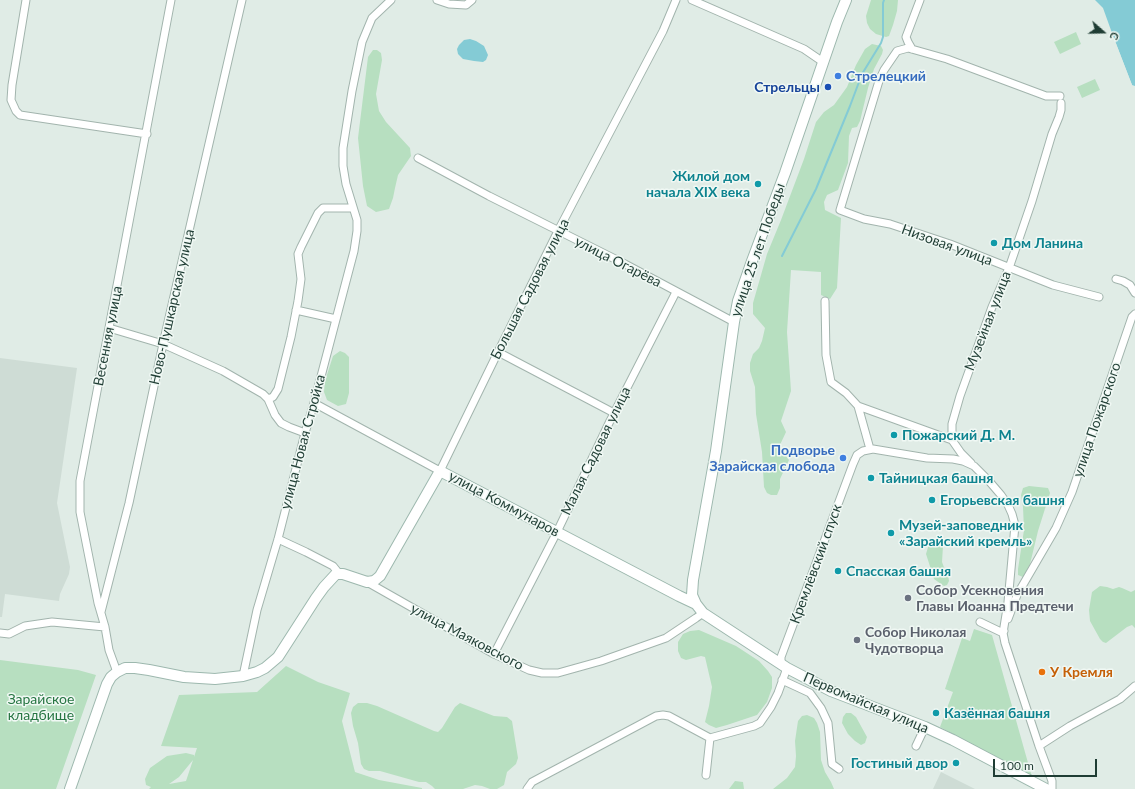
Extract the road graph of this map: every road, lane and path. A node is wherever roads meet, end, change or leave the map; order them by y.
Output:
1 (26, 0) edge
2 (171, 0) edge
3 (242, 0) edge
4 (391, 0) edge
5 (437, 0) edge
6 (472, 0) edge
7 (676, 0) edge
8 (692, 0) edge
9 (920, 0) edge
10 (845, 1) edge
11 (910, 49) junction
12 (823, 62) junction
13 (147, 134) junction
14 (418, 158) dead end
15 (353, 208) junction
16 (558, 231) junction
17 (1009, 268) junction
18 (1116, 279) dead end
19 (676, 292) junction
20 (1135, 293) edge
21 (1099, 297) dead end
22 (825, 301) dead end
23 (296, 310) junction
24 (1135, 314) edge
25 (336, 319) junction
26 (734, 322) junction
27 (109, 328) junction
28 (163, 344) junction
29 (498, 352) junction
30 (268, 399) junction
31 (314, 403) junction
32 (858, 406) junction
33 (614, 413) junction
34 (305, 433) junction
35 (952, 440) junction
36 (870, 449) junction
37 (974, 466) junction
38 (440, 471) junction
39 (557, 532) junction
40 (278, 539) junction
41 (336, 574) junction
42 (367, 582) junction
43 (696, 604) junction
44 (101, 613) junction
45 (703, 613) junction
46 (980, 622) dead end
47 (105, 627) junction
48 (0, 633) edge
49 (1003, 633) junction
50 (494, 654) junction
51 (784, 667) junction
52 (117, 672) junction
53 (243, 676) junction
54 (782, 680) junction
55 (1135, 686) edge
56 (925, 727) junction
57 (710, 738) junction
58 (916, 746) dead end
59 (1038, 746) junction
60 (839, 769) dead end
61 (706, 775) dead end
62 (70, 789) edge
63 (527, 789) edge
64 (1046, 789) edge
65 (1052, 789) edge

1 - 13 street
2 - 13 street, Весенняя улица
3 - 28 street, Ново-Пушкарская улица
4 - 15 street, улица Новая Стройка
5 - 6 street
7 - 16 street, Большая Садовая улица
8 - 12 street
9 - 11 street
10 - 12 main road, улица 25 лет Победы
11 - 17 street, Музейная улица
11 - 17 street, Низовая улица
12 - 26 main road, улица 25 лет Победы
13 - 27 street, Весенняя улица
14 - 16 street, улица Огарёва
15 - 23 street
15 - 25 street, улица Новая Стройка
16 - 19 street, улица Огарёва
16 - 29 street, Большая Садовая улица
17 - 21 street, Низовая улица
17 - 35 street, Музейная улица
18 - 20 street
19 - 26 street, улица Огарёва
19 - 33 street, Малая Садовая улица
22 - 32 street
23 - 25 street
23 - 30 street
24 - 49 street, улица Пожарского
25 - 31 street, улица Новая Стройка
26 - 43 main road, улица 25 лет Победы
27 - 28 street
27 - 44 street, Весенняя улица
28 - 30 street
28 - 44 street, Ново-Пушкарская улица
29 - 33 street
29 - 38 street, Большая Садовая улица
30 - 34 street
31 - 34 street, улица Новая Стройка
31 - 38 street, улица Коммунаров
32 - 35 street
32 - 36 street
33 - 39 street, Малая Садовая улица
34 - 40 street, улица Новая Стройка
35 - 37 street
36 - 37 street
36 - 51 street, Кремлёвский спуск
37 - 49 street
38 - 39 main road, улица Коммунаров
38 - 42 main road, Большая Садовая улица
39 - 43 main road, улица Коммунаров
39 - 50 street, Малая Садовая улица
40 - 41 street
40 - 53 street, улица Новая Стройка
41 - 42 main road
41 - 53 main road
42 - 50 street, улица Маяковского
43 - 45 main road, Первомайская улица
44 - 47 street, Весенняя улица
45 - 50 street, улица Маяковского
45 - 51 main road, Первомайская улица
46 - 49 street
47 - 48 street
47 - 52 street, Весенняя улица
49 - 59 street
51 - 54 street, Кремлёвский спуск
51 - 56 main road, Первомайская улица
52 - 53 main road
52 - 62 main road
54 - 57 street, Кремлёвский спуск
54 - 60 street
55 - 59 street
56 - 58 street
56 - 64 main road, Первомайская улица
57 - 61 street
57 - 63 street
59 - 65 street

